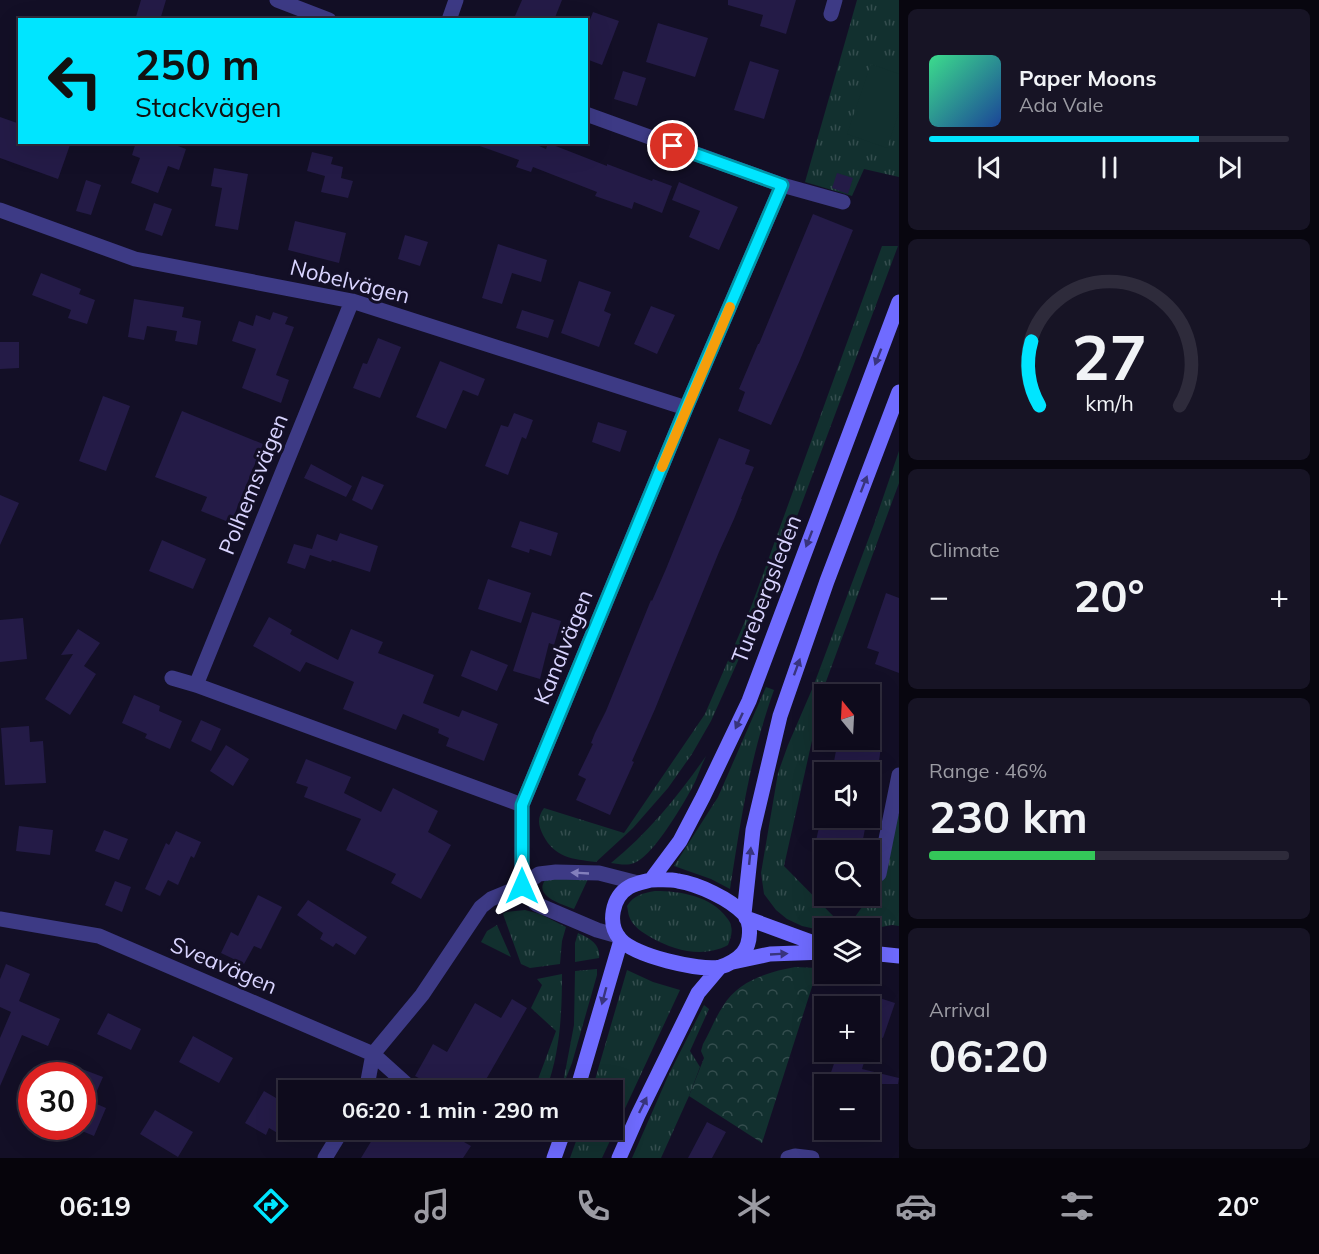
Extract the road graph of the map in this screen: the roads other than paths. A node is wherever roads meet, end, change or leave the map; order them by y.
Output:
1 (277, 0) edge
2 (456, 0) edge
3 (324, 18) edge
4 (450, 18) edge
5 (588, 115) edge
6 (782, 185) junction
7 (843, 202) dead end
8 (0, 210) edge
9 (352, 301) junction
10 (899, 302) edge
11 (899, 392) edge
12 (686, 408) junction
13 (172, 678) dead end
14 (196, 685) junction
15 (899, 775) edge
16 (522, 805) junction
17 (880, 869) edge
18 (644, 882) junction
19 (522, 886) junction
20 (745, 916) junction
21 (0, 919) edge
22 (620, 938) junction
23 (814, 943) edge
24 (814, 952) edge
25 (880, 954) edge
26 (899, 956) edge
27 (726, 964) junction
28 (373, 1054) junction
29 (368, 1080) edge
30 (402, 1080) edge
31 (580, 1080) edge
32 (336, 1140) edge
33 (560, 1140) edge
34 (325, 1158) edge
35 (554, 1158) edge
36 (619, 1158) edge
37 (788, 1158) edge
38 (812, 1158) edge

1 - 3 street
2 - 4 street
5 - 6 street
6 - 7 street
6 - 12 street, Kanalvägen
8 - 9 street, Nobelvägen
9 - 12 street, Nobelvägen
9 - 14 street, Polhemsvägen
10 -> 18 main road, Turebergsleden
20 -> 11 main road
12 - 16 street, Kanalvägen
13 - 14 street
14 - 16 street
15 - 17 street
16 - 19 street, Kanalvägen
18 -> 19 street
18 - 20 main road
18 - 22 main road, Turebergsleden
19 - 22 street
19 - 28 street
20 - 23 main road
20 - 27 main road
21 - 28 street, Sveavägen
22 - 27 main road
22 -> 31 main road, Turebergsleden
27 -> 24 main road
25 - 26 main road
36 -> 27 main road
28 - 29 street
28 - 30 street, Sveavägen
32 - 34 street
33 - 35 main road
37 - 38 street

